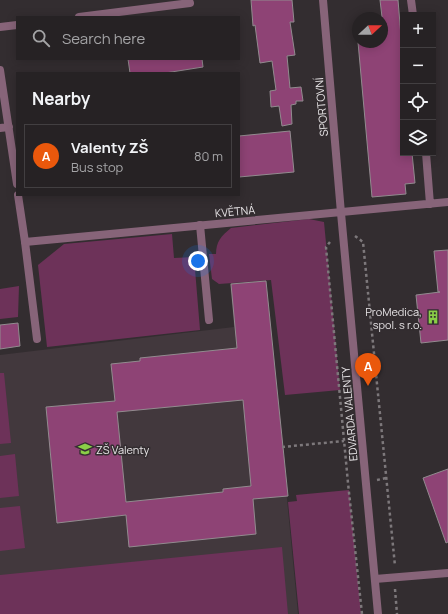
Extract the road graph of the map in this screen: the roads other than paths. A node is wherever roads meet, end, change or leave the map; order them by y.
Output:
1 (323, 0) edge
2 (411, 0) edge
3 (190, 3) dead end
4 (412, 12) edge
5 (87, 16) edge
6 (16, 25) edge
7 (0, 27) edge
8 (0, 70) edge
9 (9, 127) junction
10 (0, 128) edge
11 (426, 156) edge
12 (16, 177) edge
13 (18, 196) edge
14 (448, 202) edge
15 (430, 204) junction
16 (341, 212) junction
17 (200, 225) junction
18 (25, 242) junction
19 (209, 320) dead end
20 (37, 339) dead end
21 (448, 573) edge
22 (375, 579) junction
23 (378, 614) edge

1 - 16 street, SPORTOVNÍ
2 - 4 street
3 - 5 street
6 - 7 street
8 - 9 street
9 - 10 street
9 - 12 street
11 - 15 street
13 - 18 street
14 - 15 street, KVĚTNÁ
15 - 16 street, KVĚTNÁ
16 - 17 street, KVĚTNÁ
16 - 22 street, EDVARDA VALENTY
17 - 18 street, KVĚTNÁ
17 - 19 street
18 - 20 street
21 - 22 street
22 - 23 street, EDVARDA VALENTY

